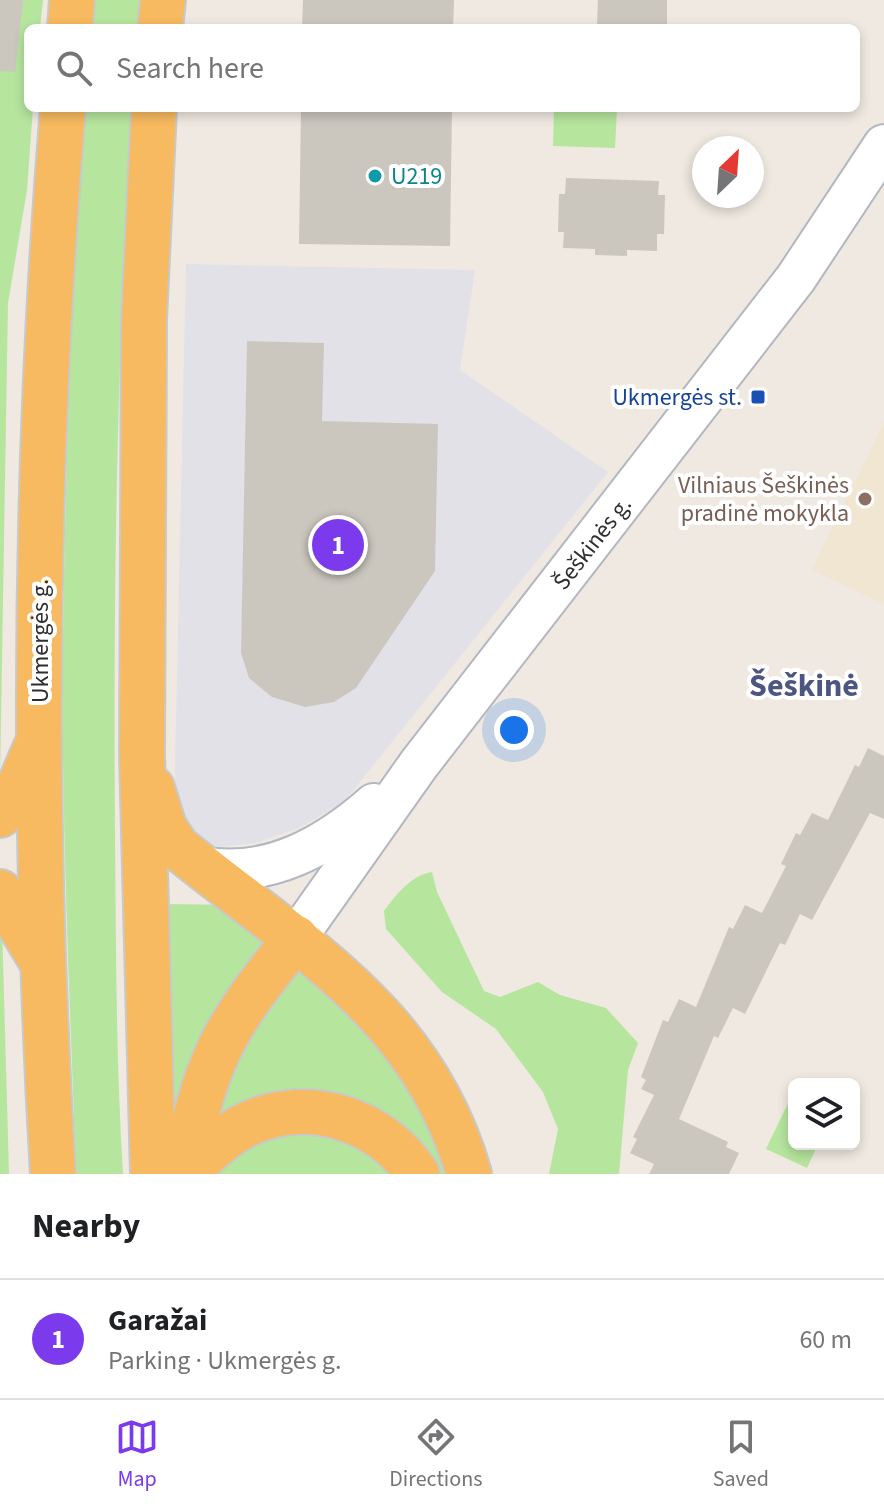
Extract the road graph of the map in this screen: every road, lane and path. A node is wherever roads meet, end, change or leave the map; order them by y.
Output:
1 (72, 0) edge
2 (163, 0) edge
3 (70, 24) edge
4 (160, 24) edge
5 (63, 112) edge
6 (154, 112) edge
7 (884, 145) edge
8 (40, 739) junction
9 (142, 755) junction
10 (419, 764) junction
11 (0, 815) edge
12 (201, 867) junction
13 (0, 892) edge
14 (296, 938) junction
15 (44, 965) junction
16 (53, 1174) edge
17 (153, 1174) edge
18 (183, 1174) edge
19 (417, 1174) edge
20 (469, 1174) edge

1 - 3 highway
2 - 4 highway
5 - 8 highway, Ukmergės g.
6 - 9 highway
7 - 10 street, Šeškinės g.
8 - 11 highway
8 - 15 highway, Ukmergės g.
9 - 12 highway
9 - 17 highway
10 - 12 street
10 - 14 street, Šeškinės g.
12 - 14 highway
13 - 15 highway
14 - 18 highway
14 - 20 highway
15 - 16 highway, Ukmergės g.
18 - 19 highway

